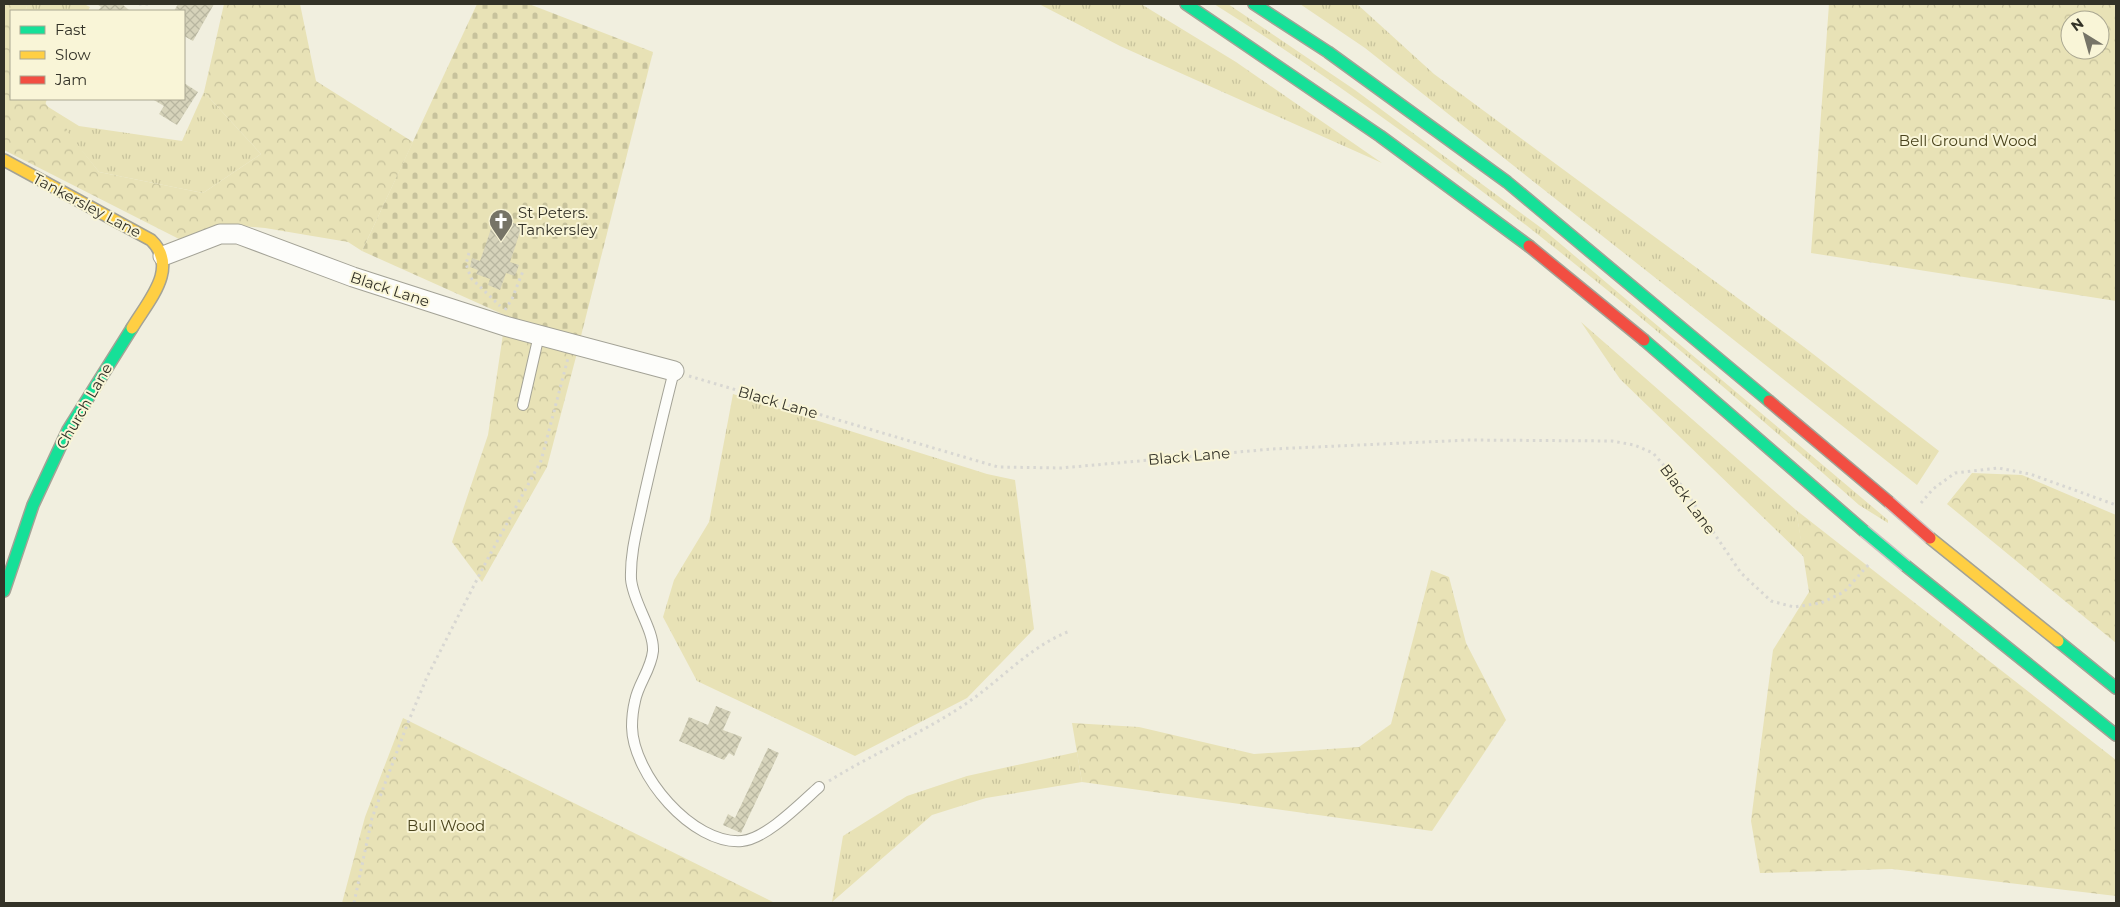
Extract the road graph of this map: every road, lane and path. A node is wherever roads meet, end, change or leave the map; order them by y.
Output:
1 (139, 4) edge
2 (149, 4) edge
3 (1186, 4) edge
4 (1254, 4) edge
5 (4, 160) edge
6 (469, 253) dead end
7 (163, 256) junction
8 (523, 271) dead end
9 (502, 318) junction
10 (539, 335) junction
11 (572, 344) junction
12 (674, 372) junction
13 (523, 405) dead end
14 (1920, 504) dead end
15 (2116, 505) edge
16 (1876, 556) dead end
17 (4, 591) edge
18 (1070, 631) dead end
19 (2116, 688) edge
20 (2116, 735) edge
21 (819, 787) joint
22 (354, 903) edge

1 - 2 path
3 - 20 main road, bridge
4 - 19 main road, bridge
5 - 7 main road, Tankersley Lane
6 - 9 path
7 - 9 street, Black Lane
7 - 17 main road, Church Lane
8 - 9 path
9 - 10 street, Black Lane
10 - 11 street, Black Lane
10 - 13 lane
11 - 12 street, Black Lane
11 - 22 path
12 - 16 path, Black Lane
12 - 21 lane
14 - 15 path
18 - 21 path

